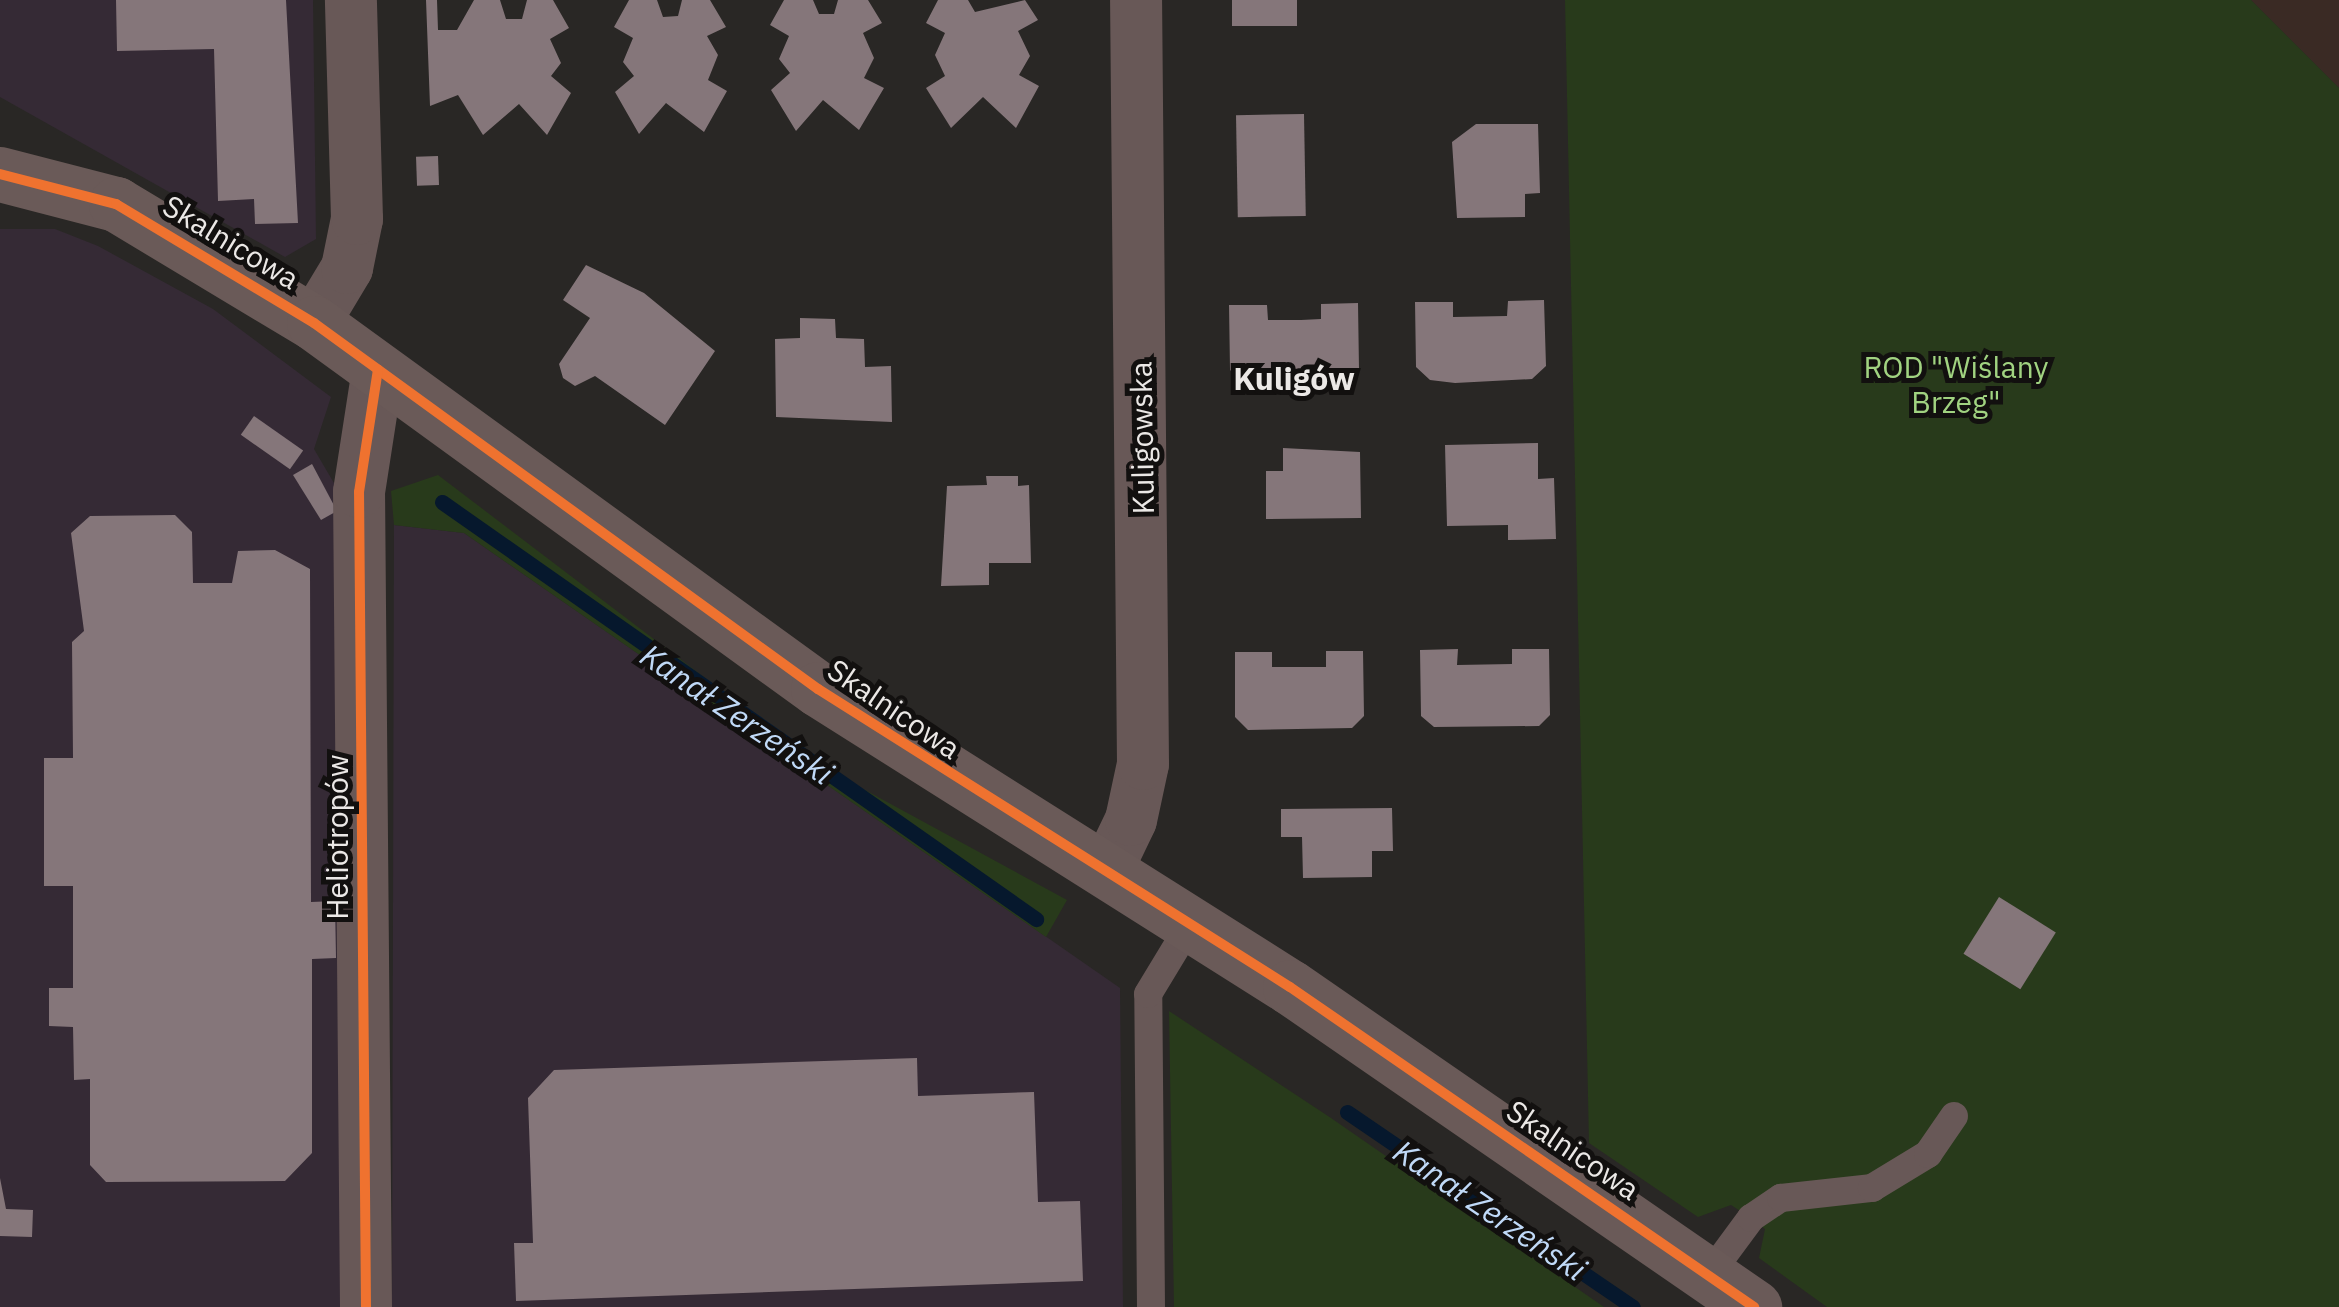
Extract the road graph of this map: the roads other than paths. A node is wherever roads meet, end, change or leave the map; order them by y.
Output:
1 (351, 0) edge
2 (1136, 0) edge
3 (0, 174) edge
4 (314, 323) junction
5 (378, 369) junction
6 (1106, 870) junction
7 (1190, 922) junction
8 (1954, 1116) dead end
9 (1709, 1275) junction
10 (366, 1307) edge
11 (1152, 1307) edge
12 (1754, 1307) edge

1 - 4 street
2 - 6 street, Kuligowska
3 - 4 street, Skalnicowa
4 - 5 street, Skalnicowa
5 - 6 street, Skalnicowa
5 - 10 street, Heliotropów
6 - 7 street, Skalnicowa
7 - 9 street, Skalnicowa
7 - 11 lane
8 - 9 lane
9 - 12 street, Skalnicowa

